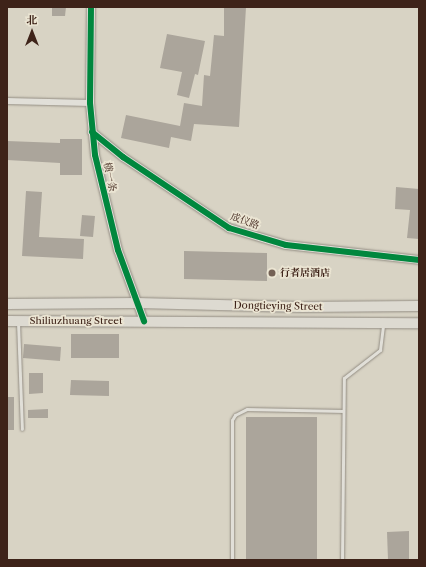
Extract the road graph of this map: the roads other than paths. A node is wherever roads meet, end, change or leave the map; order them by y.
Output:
1 (91, 7) edge
2 (7, 101) edge
3 (90, 103) junction
4 (92, 132) junction
5 (419, 260) edge
6 (137, 303) junction
7 (7, 304) edge
8 (419, 306) edge
9 (18, 320) junction
10 (7, 321) edge
11 (144, 321) junction
12 (383, 322) junction
13 (419, 323) edge
14 (343, 411) junction
15 (22, 429) dead end
16 (232, 560) edge
17 (342, 560) edge

1 - 3 street, 横一条
2 - 3 street
3 - 4 street, 横一条
4 - 5 street, 成仪路
4 - 6 street, 横一条
6 - 7 main road, Shiliuzhuang Street
6 - 8 main road, Dongtieying Street
6 - 11 street, 横一条
9 - 10 main road, Shiliuzhuang Street
9 - 11 main road, Shiliuzhuang Street
9 - 15 lane
11 - 12 main road, Dongtieying Street
12 - 13 main road, Dongtieying Street
12 - 14 lane
14 - 16 lane
14 - 17 lane

